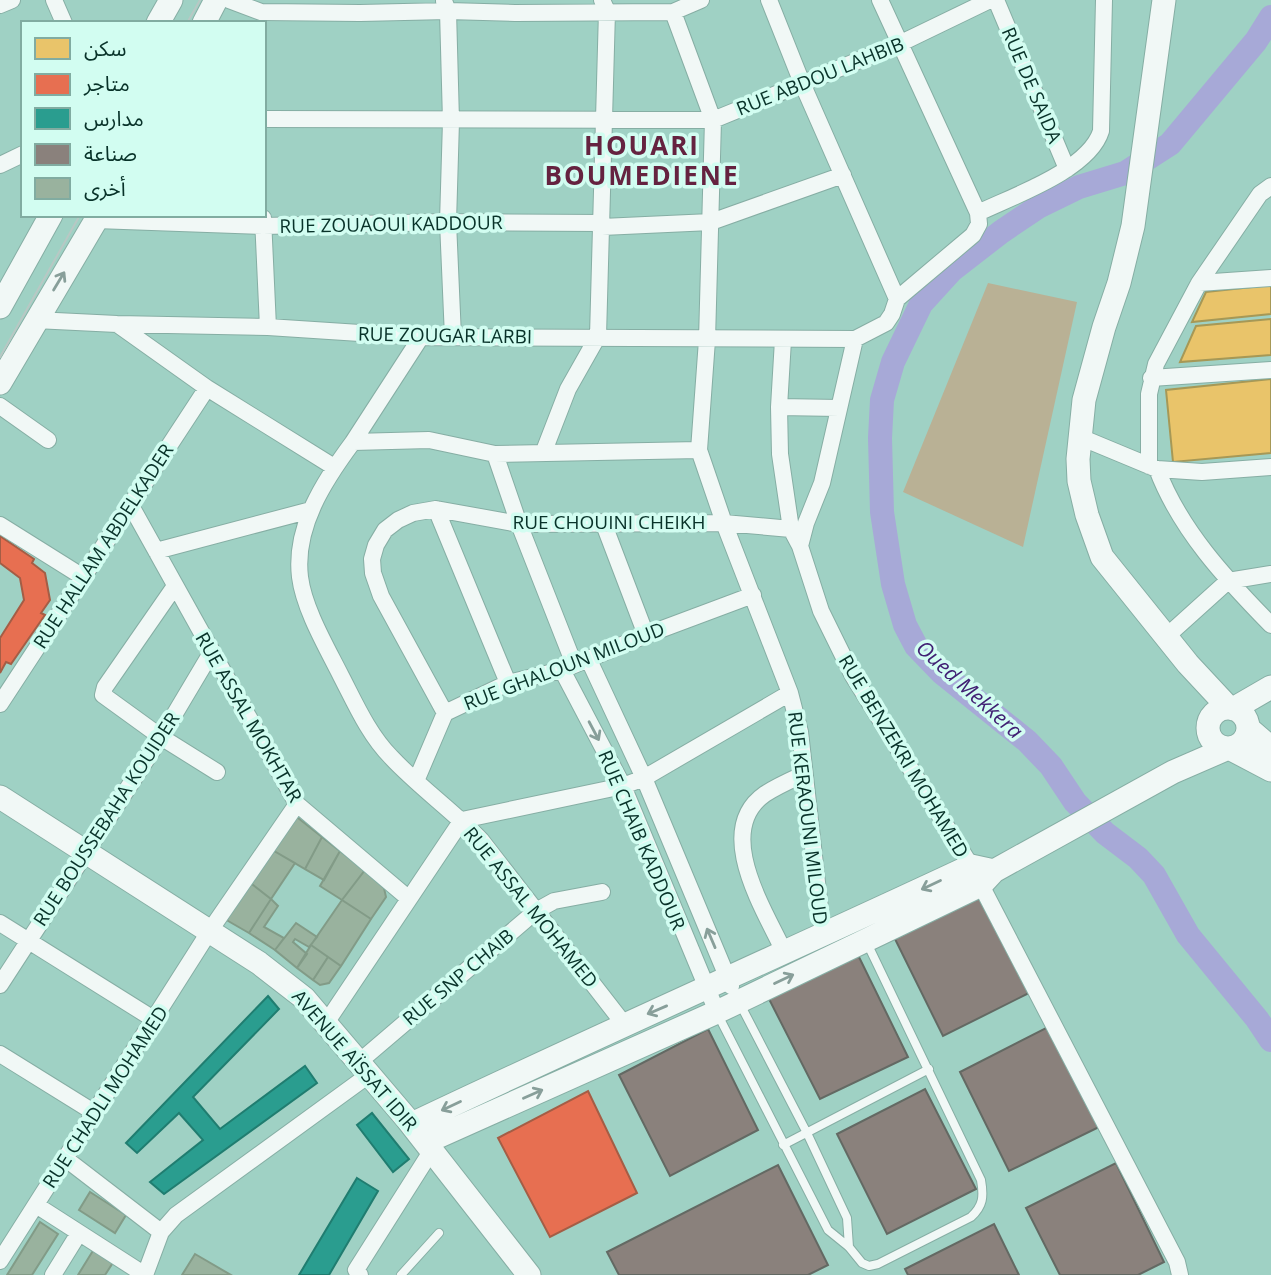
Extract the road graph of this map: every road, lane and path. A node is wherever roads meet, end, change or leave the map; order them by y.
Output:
1 (12, 0) edge
2 (54, 0) edge
3 (172, 0) edge
4 (216, 0) edge
5 (229, 0) edge
6 (701, 0) edge
7 (769, 0) edge
8 (880, 0) edge
9 (990, 0) edge
10 (996, 0) edge
11 (1104, 0) edge
12 (1164, 0) edge
13 (0, 5) edge
14 (446, 5) edge
15 (605, 6) edge
16 (673, 12) junction
17 (261, 17) edge
18 (63, 21) edge
19 (159, 21) edge
20 (205, 21) edge
21 (899, 44) junction
22 (802, 83) junction
23 (266, 119) edge
24 (605, 120) junction
25 (713, 120) junction
26 (451, 121) junction
27 (21, 156) edge
28 (0, 165) edge
29 (1067, 169) junction
30 (844, 175) junction
31 (1271, 186) edge
32 (978, 213) junction
33 (50, 217) edge
34 (98, 218) edge
35 (263, 220) edge
36 (448, 222) junction
37 (711, 222) junction
38 (602, 225) junction
39 (1271, 278) edge
40 (1199, 284) junction
41 (897, 299) junction
42 (0, 307) edge
43 (35, 320) junction
44 (117, 324) junction
45 (268, 327) junction
46 (421, 337) junction
47 (453, 337) junction
48 (598, 337) junction
49 (855, 339) junction
50 (707, 340) junction
51 (783, 340) junction
52 (1271, 370) edge
53 (1151, 378) junction
54 (0, 383) edge
55 (207, 388) junction
56 (0, 406) edge
57 (779, 407) junction
58 (839, 408) junction
59 (1080, 436) junction
60 (48, 440) dead end
61 (353, 442) junction
62 (699, 450) junction
63 (544, 451) junction
64 (495, 454) junction
65 (334, 467) junction
66 (1153, 467) junction
67 (1271, 467) edge
68 (130, 504) junction
69 (436, 509) junction
70 (311, 510) junction
71 (603, 523) junction
72 (724, 523) junction
73 (519, 524) junction
74 (0, 525) edge
75 (791, 529) junction
76 (800, 546) junction
77 (156, 551) junction
78 (1271, 574) edge
79 (83, 578) junction
80 (1228, 582) junction
81 (175, 586) junction
82 (753, 594) junction
83 (1271, 625) edge
84 (646, 635) junction
85 (1167, 636) junction
86 (211, 653) junction
87 (574, 664) junction
88 (1188, 664) junction
89 (508, 683) junction
90 (1271, 688) edge
91 (790, 693) junction
92 (0, 705) edge
93 (445, 713) junction
94 (1240, 717) junction
95 (1207, 728) junction
96 (161, 737) junction
97 (1271, 748) edge
98 (1228, 749) junction
99 (1271, 770) edge
100 (217, 772) dead end
101 (804, 774) junction
102 (1170, 774) junction
103 (644, 778) junction
104 (416, 781) junction
105 (623, 786) junction
106 (0, 797) edge
107 (298, 804) junction
108 (462, 820) junction
109 (85, 852) junction
110 (982, 874) junction
111 (602, 892) dead end
112 (408, 898) junction
113 (536, 911) junction
114 (0, 923) edge
115 (209, 932) junction
116 (823, 935) junction
117 (866, 940) junction
118 (28, 942) junction
119 (785, 954) junction
120 (728, 979) junction
121 (0, 985) edge
122 (706, 989) junction
123 (738, 1001) junction
124 (716, 1012) junction
125 (155, 1020) junction
126 (326, 1023) junction
127 (624, 1024) junction
128 (0, 1054) edge
129 (365, 1068) junction
130 (929, 1069) junction
131 (95, 1114) junction
132 (807, 1133) junction
133 (423, 1139) junction
134 (783, 1145) junction
135 (66, 1159) junction
136 (36, 1205) junction
137 (161, 1232) junction
138 (79, 1233) junction
139 (439, 1233) dead end
140 (849, 1247) junction
141 (0, 1261) edge
142 (356, 1273) edge
143 (53, 1275) edge
144 (145, 1275) edge
145 (401, 1275) edge
146 (529, 1275) edge
147 (1180, 1275) edge

1 - 13 street
2 - 18 street
3 - 19 street
4 - 20 street
5 - 17 street
6 - 16 street
7 - 22 street
8 - 21 street
9 - 21 street, RUE ABDOU LAHBIB
10 - 29 street, RUE DE SAIDA
11 - 29 street
12 - 59 street
14 - 15 street
14 - 17 street
14 - 26 street
15 - 16 street
15 - 24 street
16 - 25 street
21 - 22 street, RUE ABDOU LAHBIB
21 - 32 street
22 - 25 street, RUE ABDOU LAHBIB
22 - 30 street
23 - 26 street, RUE ABDOU LAHBIB
24 - 25 street, RUE ABDOU LAHBIB
24 - 26 street, RUE ABDOU LAHBIB
24 - 38 street
25 - 37 street, RUE KERAOUNI MILOUD
26 - 36 street
27 - 28 street
29 - 32 street
30 - 37 street, RUE ZOUAOUI KADDOUR
30 - 41 street
31 - 40 street
32 - 41 street
33 - 42 street
34 - 35 street, RUE ZOUAOUI KADDOUR
43 -> 34 street
35 - 36 street, RUE ZOUAOUI KADDOUR
35 - 45 street
36 - 38 street, RUE ZOUAOUI KADDOUR
36 - 47 street
37 - 38 street, RUE ZOUAOUI KADDOUR
37 - 50 street, RUE KERAOUNI MILOUD
38 - 48 street
39 - 40 street
40 - 53 street
41 - 49 street
43 - 44 street, RUE ZOUGAR LARBI
43 - 54 street
44 - 45 street, RUE ZOUGAR LARBI
44 - 55 street
45 - 46 street, RUE ZOUGAR LARBI
46 - 47 street, RUE ZOUGAR LARBI
46 - 61 street, RUE ASSAL MOHAMED
47 - 48 street, RUE ZOUGAR LARBI
48 - 50 street, RUE ZOUGAR LARBI
48 - 63 street
49 - 51 street, RUE ZOUGAR LARBI
49 - 58 street
50 - 51 street, RUE ZOUGAR LARBI
50 - 62 street, RUE KERAOUNI MILOUD
51 - 57 street, RUE BENZEKRI MOHAMED
52 - 53 street
53 - 66 street
55 - 65 street
55 - 68 street, RUE HALLAM ABDELKADER
56 - 60 street
57 - 58 street
57 - 75 street, RUE BENZEKRI MOHAMED
58 - 76 street
59 - 66 street
59 - 85 street
61 - 64 street
61 - 65 street, RUE ASSAL MOHAMED
62 - 63 street
62 - 72 street, RUE KERAOUNI MILOUD
63 - 64 street
64 - 73 street, RUE CHAIB KADDOUR
65 - 70 street, RUE ASSAL MOHAMED
66 - 67 street
66 - 80 street
68 - 77 street, RUE ASSAL MOKHTAR
68 - 79 street, RUE HALLAM ABDELKADER
69 - 73 street, RUE CHOUINI CHEIKH
69 - 89 street
69 - 93 street, RUE CHOUINI CHEIKH
70 - 77 street
70 - 104 street, RUE ASSAL MOHAMED
71 - 72 street, RUE CHOUINI CHEIKH
71 - 73 street, RUE CHOUINI CHEIKH
71 - 84 street
72 - 75 street, RUE CHOUINI CHEIKH
72 - 82 street, RUE KERAOUNI MILOUD
73 - 87 street, RUE CHAIB KADDOUR
74 - 79 street
75 - 76 street, RUE BENZEKRI MOHAMED
76 - 110 street, RUE BENZEKRI MOHAMED
77 - 81 street, RUE ASSAL MOKHTAR
78 - 80 street
79 - 92 street, RUE HALLAM ABDELKADER
80 - 83 street
80 - 85 street
81 - 86 street, RUE ASSAL MOKHTAR
81 - 96 street
82 - 84 street, RUE GHALOUN MILOUD
82 - 91 street, RUE KERAOUNI MILOUD
84 - 87 street, RUE GHALOUN MILOUD
85 - 88 street
86 - 96 street, RUE BOUSSEBAHA KOUIDER
86 - 107 street, RUE ASSAL MOKHTAR
87 - 89 street, RUE GHALOUN MILOUD
87 - 103 street
87 -> 105 street, RUE CHAIB KADDOUR
88 - 94 street
88 - 95 street
89 - 93 street, RUE GHALOUN MILOUD
90 - 94 street
91 - 101 street, RUE KERAOUNI MILOUD
91 - 103 street
93 - 104 street, RUE GHALOUN MILOUD
94 - 95 street
94 - 97 street
94 - 98 street
95 - 98 street
95 - 102 street
96 - 100 street
96 - 109 street, RUE BOUSSEBAHA KOUIDER
98 - 99 street
98 - 102 street
101 - 116 street, RUE KERAOUNI MILOUD
101 - 119 street
102 - 110 street
103 - 105 street
120 -> 103 street
104 - 108 street, RUE ASSAL MOHAMED
105 - 108 street
105 - 122 street, RUE CHAIB KADDOUR
106 - 109 street, AVENUE AÏSSAT IDIR
107 - 112 street, RUE ASSAL MOKHTAR
107 - 115 street, RUE CHADLI MOHAMED
108 - 112 street
108 - 113 street, RUE ASSAL MOHAMED
109 - 115 street, AVENUE AÏSSAT IDIR
109 - 118 street, RUE BOUSSEBAHA KOUIDER
110 -> 116 street
110 - 117 street
110 - 147 street, RUE BENZEKRI MOHAMED
111 - 113 street, RUE SNP CHAIB
112 - 126 street
113 - 127 street, RUE ASSAL MOHAMED
113 - 129 street, RUE SNP CHAIB
114 - 118 street
115 - 125 street, RUE CHADLI MOHAMED
115 - 126 street, AVENUE AÏSSAT IDIR
116 - 119 street
123 -> 117 street
117 - 130 lane
118 - 121 street, RUE BOUSSEBAHA KOUIDER
118 - 125 street
119 - 120 street
120 - 122 street
120 - 123 street
122 - 124 street, RUE CHAIB KADDOUR
122 -> 127 street
123 - 124 street
123 - 132 lane
133 -> 124 street
124 - 134 lane
125 - 131 street, RUE CHADLI MOHAMED
126 - 129 street, AVENUE AÏSSAT IDIR
127 -> 133 street
128 - 131 street
129 - 133 street, AVENUE AÏSSAT IDIR
129 - 137 street, RUE SNP CHAIB
130 - 132 lane
130 - 140 lane
131 - 135 street, RUE CHADLI MOHAMED
132 - 134 lane
132 - 140 lane
133 - 142 street
133 - 146 street, AVENUE AÏSSAT IDIR
134 - 140 lane
135 - 136 street, RUE CHADLI MOHAMED
135 - 137 street
136 - 138 street
136 - 141 street, RUE CHADLI MOHAMED
137 - 144 street
138 - 143 street
138 - 144 street
139 - 145 lane

